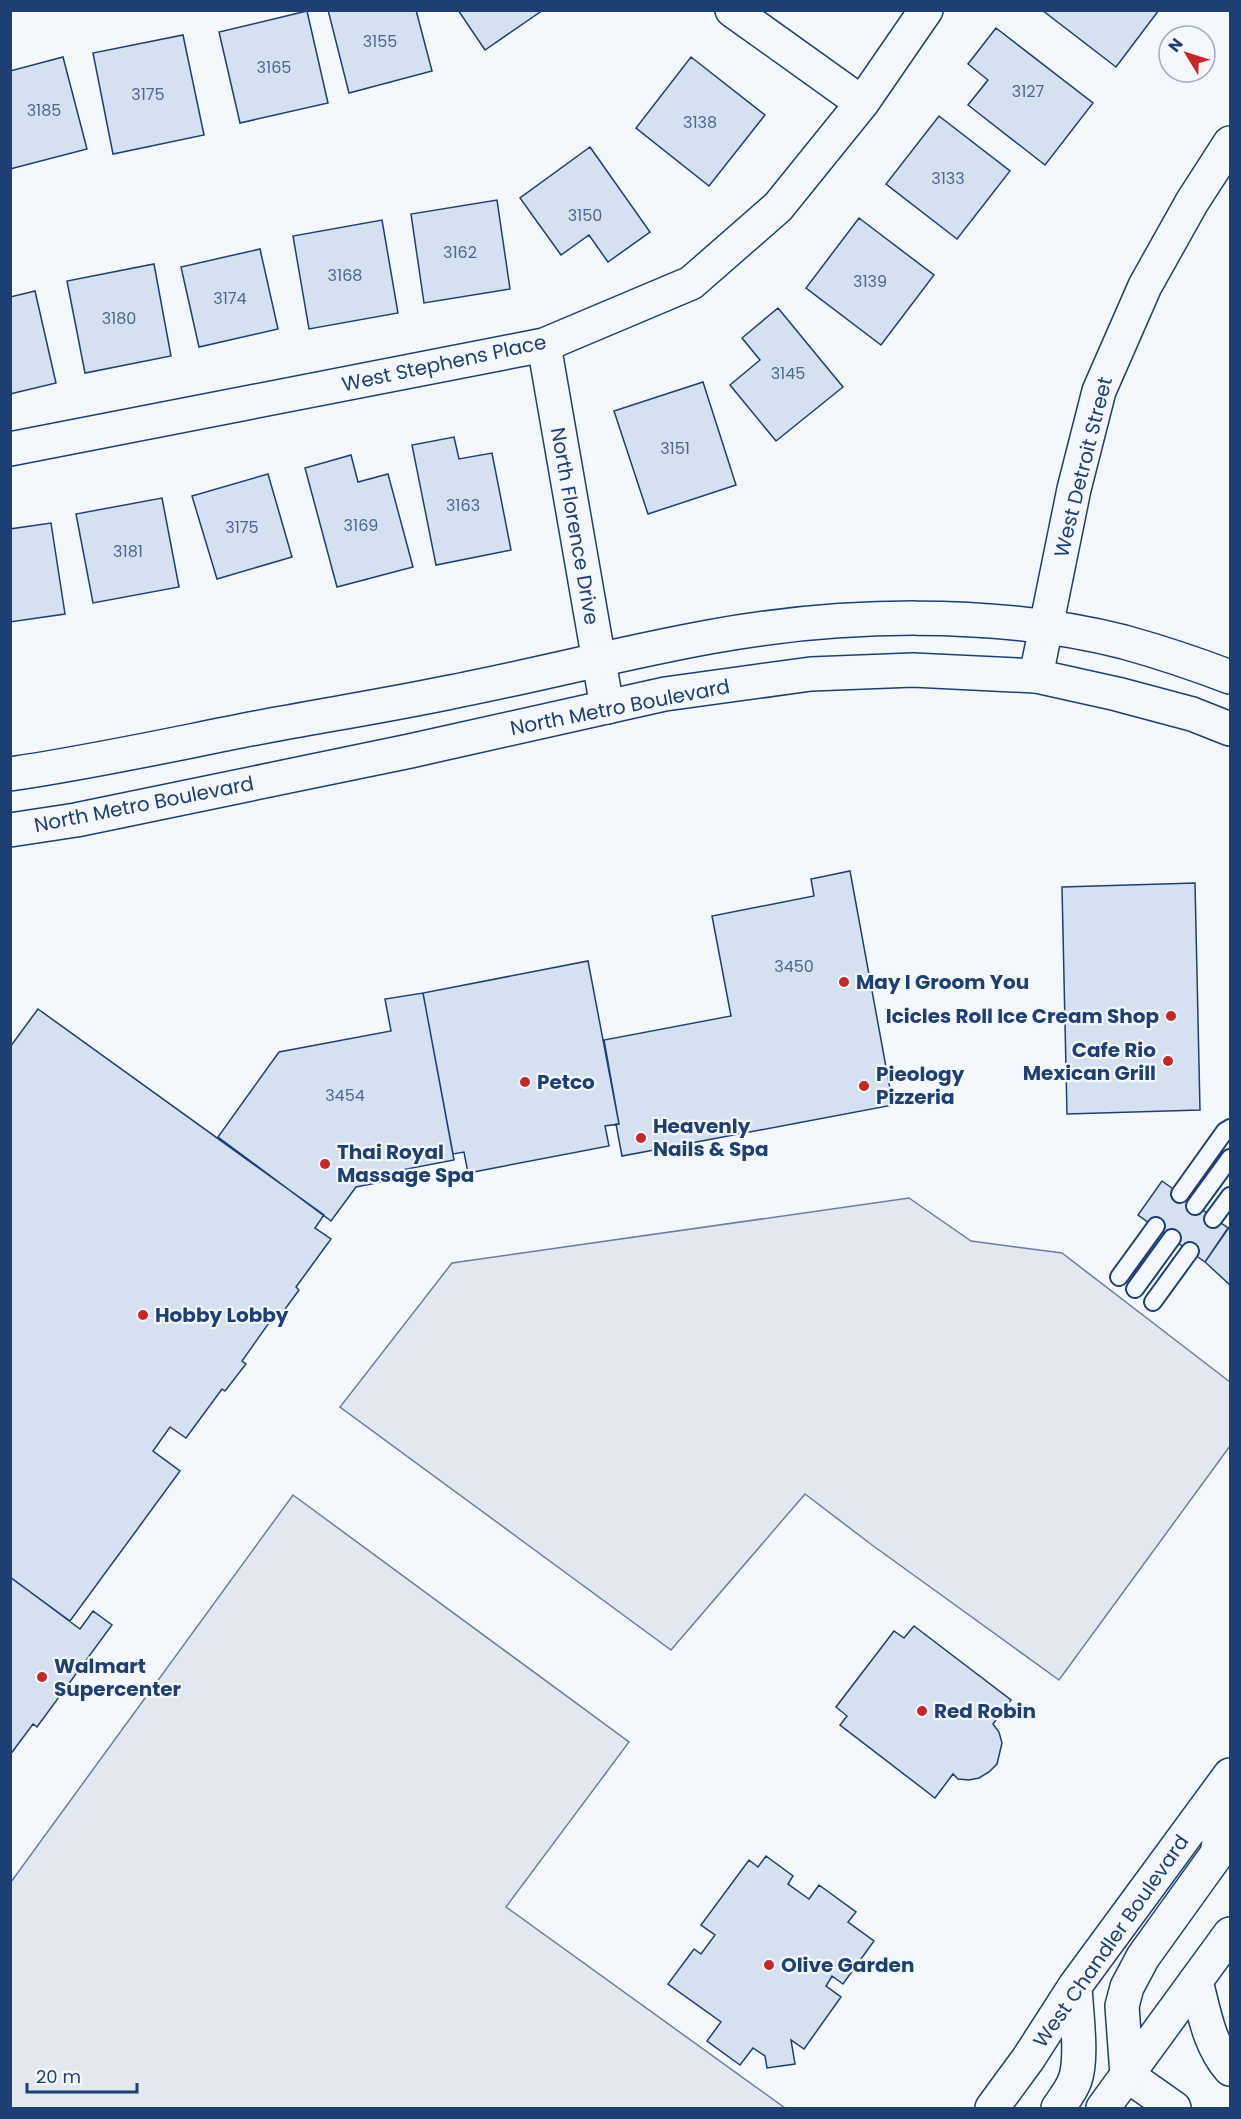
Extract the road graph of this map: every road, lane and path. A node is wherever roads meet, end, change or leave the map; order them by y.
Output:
1 (732, 10) edge
2 (926, 10) edge
3 (862, 103) junction
4 (1230, 143) edge
5 (544, 345) junction
6 (10, 449) edge
7 (1044, 627) junction
8 (599, 660) junction
9 (1036, 676) junction
10 (1230, 677) edge
11 (607, 707) junction
12 (1230, 729) edge
13 (10, 774) edge
14 (10, 830) edge
15 (1230, 1128) edge
16 (1230, 1158) edge
17 (1180, 1194) dead end
18 (1230, 1196) edge
19 (1195, 1206) dead end
20 (1213, 1219) dead end
21 (1156, 1226) dead end
22 (1172, 1238) dead end
23 (1190, 1251) dead end
24 (1119, 1277) dead end
25 (1135, 1289) dead end
26 (1153, 1302) dead end
27 (1230, 1776) edge
28 (1230, 1934) edge
29 (1196, 1982) junction
30 (1075, 1986) junction
31 (1230, 2069) edge
32 (1127, 2075) junction
33 (992, 2109) edge
34 (1058, 2109) edge
35 (1104, 2109) edge
36 (1174, 2109) edge

1 - 3 street
2 - 3 street, West Stephens Place
3 - 5 street, West Stephens Place
4 - 7 street, West Detroit Street
5 - 6 street, West Stephens Place
5 - 8 street, North Florence Drive
7 - 8 street
7 - 9 street, West Detroit Street
7 - 10 street
8 - 11 street, North Florence Drive
8 - 13 street
9 - 11 street, North Metro Boulevard
9 - 12 street, North Metro Boulevard
11 - 14 street, North Metro Boulevard
15 - 17 lane
16 - 19 lane
18 - 20 lane
21 - 24 lane
22 - 25 lane
23 - 26 lane
27 - 30 street, West Chandler Boulevard
27 - 32 street
28 - 29 street
29 - 31 street
29 - 32 street
30 - 33 street, West Chandler Boulevard
30 - 34 street
32 - 35 street
32 - 36 street

